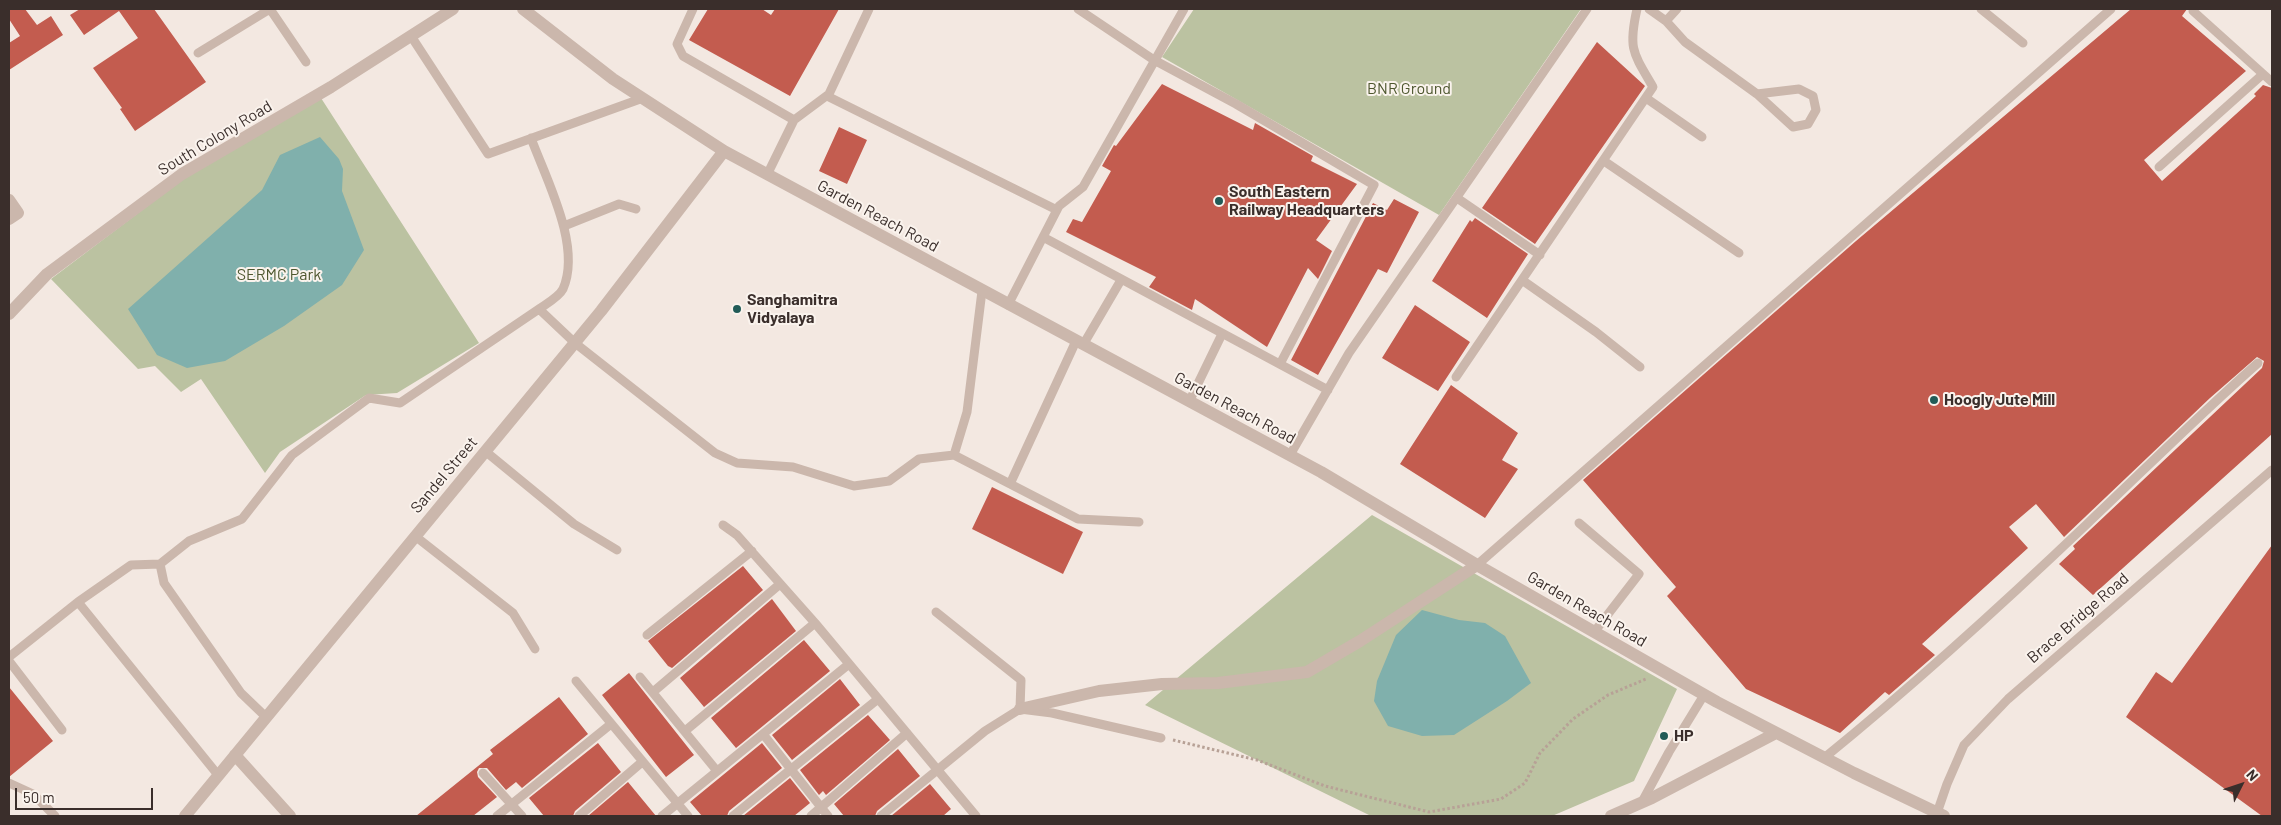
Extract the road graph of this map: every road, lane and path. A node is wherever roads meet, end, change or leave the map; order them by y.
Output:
1 (270, 9) edge
2 (453, 9) edge
3 (523, 9) edge
4 (693, 9) edge
5 (868, 9) edge
6 (1078, 9) edge
7 (1184, 9) edge
8 (1586, 9) edge
9 (1638, 9) edge
10 (1649, 9) edge
11 (1677, 9) edge
12 (1980, 9) edge
13 (2111, 9) edge
14 (2193, 11) dead end
15 (1666, 21) junction
16 (411, 36) junction
17 (2023, 43) dead end
18 (198, 53) dead end
19 (1154, 60) junction
20 (306, 62) dead end
21 (2263, 74) junction
22 (2272, 82) edge
23 (1757, 94) junction
24 (827, 96) junction
25 (643, 98) junction
26 (1646, 98) junction
27 (794, 120) junction
28 (1702, 137) dead end
29 (531, 138) junction
30 (724, 151) junction
31 (1604, 161) junction
32 (2159, 167) dead end
33 (767, 175) junction
34 (1457, 198) junction
35 (9, 200) edge
36 (636, 209) dead end
37 (1057, 210) junction
38 (9, 219) edge
39 (564, 226) junction
40 (1043, 237) junction
41 (1739, 253) dead end
42 (1540, 255) junction
43 (1121, 280) junction
44 (1522, 280) junction
45 (982, 291) junction
46 (1008, 305) junction
47 (539, 309) junction
48 (9, 314) edge
49 (1222, 334) junction
50 (575, 343) junction
51 (1080, 343) junction
52 (2258, 363) dead end
53 (1280, 364) junction
54 (1640, 367) dead end
55 (1456, 377) dead end
56 (1328, 390) junction
57 (1189, 402) junction
58 (485, 451) junction
59 (1290, 455) junction
60 (954, 456) junction
61 (2272, 470) edge
62 (1010, 484) junction
63 (1138, 522) dead end
64 (1579, 523) dead end
65 (723, 525) dead end
66 (414, 536) junction
67 (617, 550) dead end
68 (752, 552) junction
69 (160, 564) junction
70 (1477, 565) junction
71 (780, 584) junction
72 (78, 602) junction
73 (936, 612) dead end
74 (815, 623) junction
75 (1595, 631) junction
76 (647, 635) dead end
77 (535, 649) dead end
78 (9, 656) edge
79 (9, 661) edge
80 (849, 664) junction
81 (1662, 670) junction
82 (640, 678) dead end
83 (576, 681) dead end
84 (653, 692) junction
85 (1704, 694) junction
86 (878, 699) junction
87 (1020, 709) junction
88 (266, 717) junction
89 (611, 724) junction
90 (62, 730) dead end
91 (684, 731) junction
92 (907, 733) junction
93 (1776, 733) junction
94 (763, 734) junction
95 (1161, 738) joint
96 (235, 755) junction
97 (1824, 758) junction
98 (642, 762) junction
99 (791, 770) junction
100 (937, 770) junction
101 (717, 771) junction
102 (483, 773) dead end
103 (218, 775) junction
104 (9, 783) edge
105 (1642, 802) junction
106 (677, 804) junction
107 (511, 805) junction
108 (821, 808) junction
109 (970, 814) edge
110 (1941, 815) edge
111 (55, 816) edge
112 (185, 816) edge
113 (290, 816) edge
114 (497, 816) edge
115 (522, 816) edge
116 (579, 816) edge
117 (662, 816) edge
118 (688, 816) edge
119 (733, 816) edge
120 (811, 816) edge
121 (828, 816) edge
122 (881, 816) edge
123 (1611, 816) edge

1 - 18 lane
1 - 20 lane
2 - 16 street, South Colony Road
3 - 25 street, Garden Reach Road
4 - 27 lane
5 - 24 lane
6 - 19 lane
7 - 19 lane
8 - 34 lane
9 - 26 lane
10 - 15 lane
11 - 15 lane
12 - 17 lane
13 - 70 lane
14 - 21 lane
15 - 23 lane
16 - 29 lane
16 - 48 street, South Colony Road
19 - 37 lane
19 - 53 lane
21 - 22 lane
21 - 32 lane
23 - 23 lane
24 - 27 lane
24 - 37 lane
25 - 29 lane
25 - 30 street, Garden Reach Road
26 - 28 lane
26 - 31 lane
27 - 33 lane
29 - 39 lane
30 - 33 street, Garden Reach Road
30 - 50 street, Sandel Street
31 - 41 lane
31 - 42 lane
33 - 45 street, Garden Reach Road
34 - 42 lane
34 - 56 lane
35 - 38 street
36 - 39 lane
37 - 40 lane
39 - 47 lane
40 - 43 lane
40 - 46 lane
42 - 44 lane
43 - 49 lane
43 - 51 lane
44 - 54 lane
44 - 55 lane
45 - 46 street, Garden Reach Road
45 - 60 lane
46 - 51 street, Garden Reach Road
47 - 50 lane
47 - 69 lane
49 - 53 lane
49 - 57 lane
50 - 58 street, Sandel Street
50 - 60 lane
51 - 57 street, Garden Reach Road
51 - 62 lane
52 - 97 lane
53 - 56 lane
56 - 59 lane
57 - 59 street, Garden Reach Road
58 - 66 street, Sandel Street
58 - 67 lane
59 - 70 street, Garden Reach Road
60 - 62 lane
61 - 110 lane, Brace Bridge Road
62 - 63 lane
64 - 75 lane
65 - 68 lane
66 - 77 lane
66 - 88 street, Sandel Street
68 - 71 lane
68 - 76 lane
69 - 72 lane
69 - 88 lane
70 - 75 street, Garden Reach Road
70 - 87 street
71 - 74 lane
71 - 84 lane
72 - 78 lane
72 - 103 lane
73 - 87 lane
74 - 80 lane
74 - 91 lane
75 - 81 street, Garden Reach Road
79 - 90 lane
80 - 86 lane
80 - 94 lane
81 - 85 street, Garden Reach Road
81 - 95 path
82 - 84 lane
83 - 89 lane
84 - 91 lane
85 - 93 street, Garden Reach Road
85 - 105 lane
86 - 92 lane
86 - 99 lane
87 - 95 lane
87 - 100 lane
88 - 96 street, Sandel Street
89 - 98 lane
89 - 107 lane
91 - 101 lane
92 - 100 lane
92 - 108 lane
93 - 97 street, Garden Reach Road
93 - 105 street
94 - 99 lane
94 - 101 lane
96 - 103 street, Sandel Street
96 - 113 street
97 - 110 street, Garden Reach Road
98 - 106 lane
98 - 116 lane
99 - 108 lane
99 - 119 lane
100 - 109 lane
100 - 122 lane
101 - 106 lane
102 - 107 lane
103 - 112 street, Sandel Street
104 - 111 lane
105 - 123 street
106 - 117 lane
106 - 118 lane
107 - 114 lane
107 - 115 lane
108 - 120 lane
108 - 121 lane

